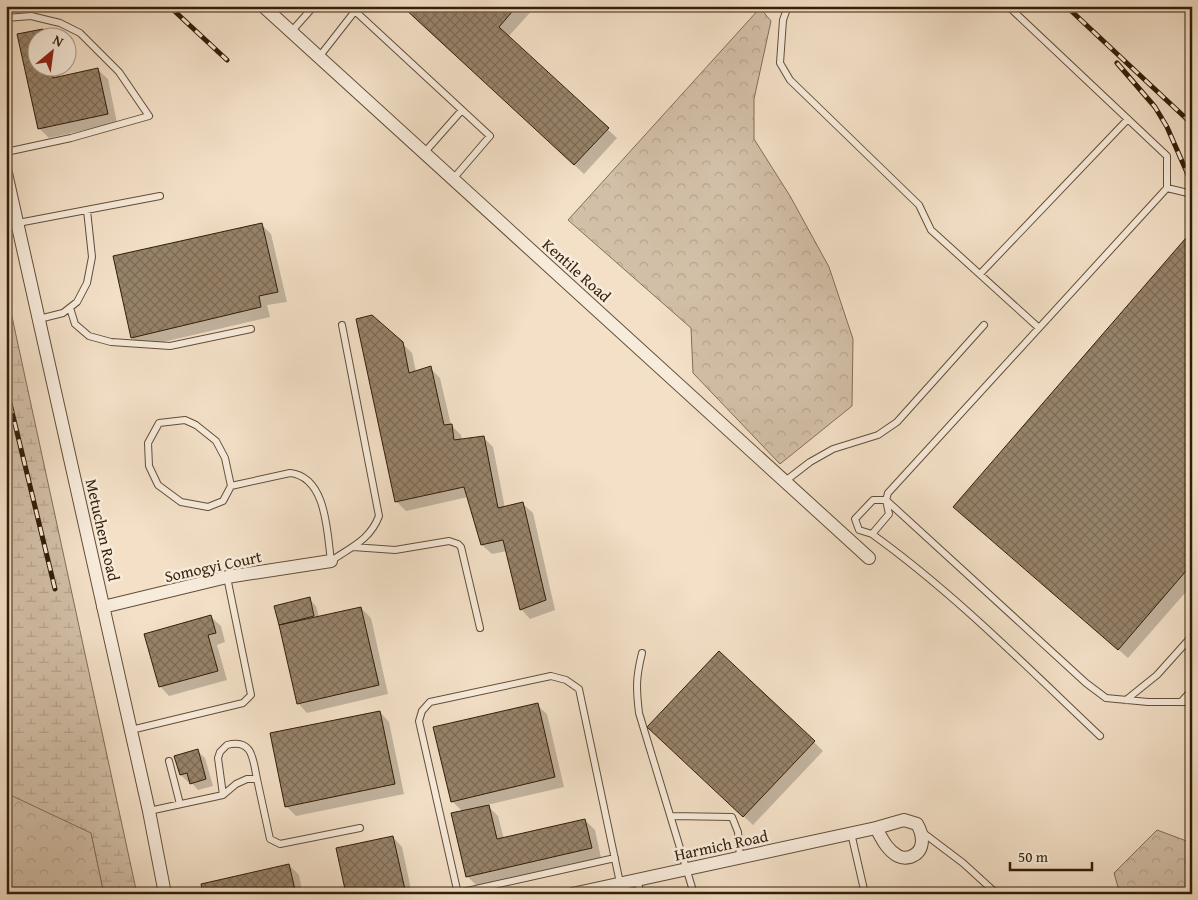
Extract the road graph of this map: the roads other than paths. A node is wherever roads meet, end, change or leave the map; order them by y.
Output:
1 (263, 6) edge
2 (314, 6) edge
3 (788, 6) edge
4 (1008, 6) edge
5 (357, 8) edge
6 (6, 18) edge
7 (291, 32) junction
8 (319, 57) junction
9 (462, 110) junction
10 (1128, 119) junction
11 (6, 152) edge
12 (424, 153) junction
13 (6, 173) edge
14 (453, 180) junction
15 (1167, 188) junction
16 (1192, 194) edge
17 (160, 196) dead end
18 (87, 210) junction
19 (18, 223) junction
20 (980, 274) junction
21 (70, 308) junction
22 (39, 319) junction
23 (342, 325) dead end
24 (984, 325) dead end
25 (1039, 328) junction
26 (250, 330) dead end
27 (784, 482) junction
28 (231, 486) junction
29 (886, 500) junction
30 (859, 530) junction
31 (872, 534) junction
32 (848, 541) junction
33 (352, 547) junction
34 (868, 558) dead end
35 (331, 561) junction
36 (227, 577) junction
37 (103, 607) junction
38 (480, 628) dead end
39 (1192, 636) edge
40 (642, 653) dead end
41 (1192, 690) edge
42 (1126, 700) junction
43 (1181, 702) junction
44 (1192, 702) edge
45 (131, 730) junction
46 (1100, 736) dead end
47 (169, 761) dead end
48 (257, 779) junction
49 (223, 795) junction
50 (180, 804) junction
51 (149, 811) junction
52 (671, 816) junction
53 (360, 828) dead end
54 (876, 828) junction
55 (922, 832) junction
56 (851, 833) junction
57 (740, 857) junction
58 (615, 858) junction
59 (687, 869) junction
60 (637, 880) junction
61 (620, 883) junction
62 (458, 893) edge
63 (165, 894) edge
64 (572, 894) edge
65 (642, 894) edge
66 (694, 894) edge
67 (865, 894) edge
68 (997, 894) edge

1 - 7 street, Kentile Road
2 - 7 lane
3 - 20 lane
4 - 10 lane
5 - 8 lane
5 - 9 lane
6 - 11 lane
7 - 8 street, Kentile Road
8 - 12 street, Kentile Road
9 - 12 lane
9 - 14 lane
10 - 15 lane
10 - 20 lane
12 - 14 street, Kentile Road
13 - 19 street, Metuchen Road
14 - 27 street, Kentile Road
15 - 16 lane
15 - 25 lane
17 - 18 lane
18 - 19 lane
18 - 21 lane
19 - 22 street, Metuchen Road
20 - 25 lane
21 - 22 lane
21 - 26 lane
22 - 37 street, Metuchen Road
23 - 33 lane
24 - 27 lane
25 - 29 lane
27 - 32 street, Kentile Road
28 - 28 lane
28 - 35 lane
29 - 30 lane
29 - 31 lane
29 - 42 lane
30 - 31 lane
30 - 32 lane
31 - 46 lane
32 - 34 street, Kentile Road
33 - 35 lane
33 - 38 lane
35 - 36 street, Somogyi Court
36 - 37 street, Somogyi Court
36 - 45 lane
37 - 45 street, Metuchen Road
39 - 42 lane
40 - 52 lane
41 - 43 lane
42 - 43 lane
43 - 44 lane
45 - 51 street, Metuchen Road
47 - 50 lane
48 - 49 lane
48 - 49 lane
48 - 53 lane
49 - 50 lane
50 - 51 lane
51 - 63 street, Metuchen Road
52 - 57 lane
52 - 59 lane
54 - 55 street, Harmich Road
54 - 55 street
54 - 56 street, Harmich Road
55 - 68 lane
56 - 57 street, Harmich Road
56 - 67 lane
57 - 59 street, Harmich Road
58 - 61 lane
58 - 62 lane
58 - 62 lane
59 - 60 street, Harmich Road
59 - 66 lane
60 - 61 street, Harmich Road
60 - 65 lane
61 - 64 street, Harmich Road

